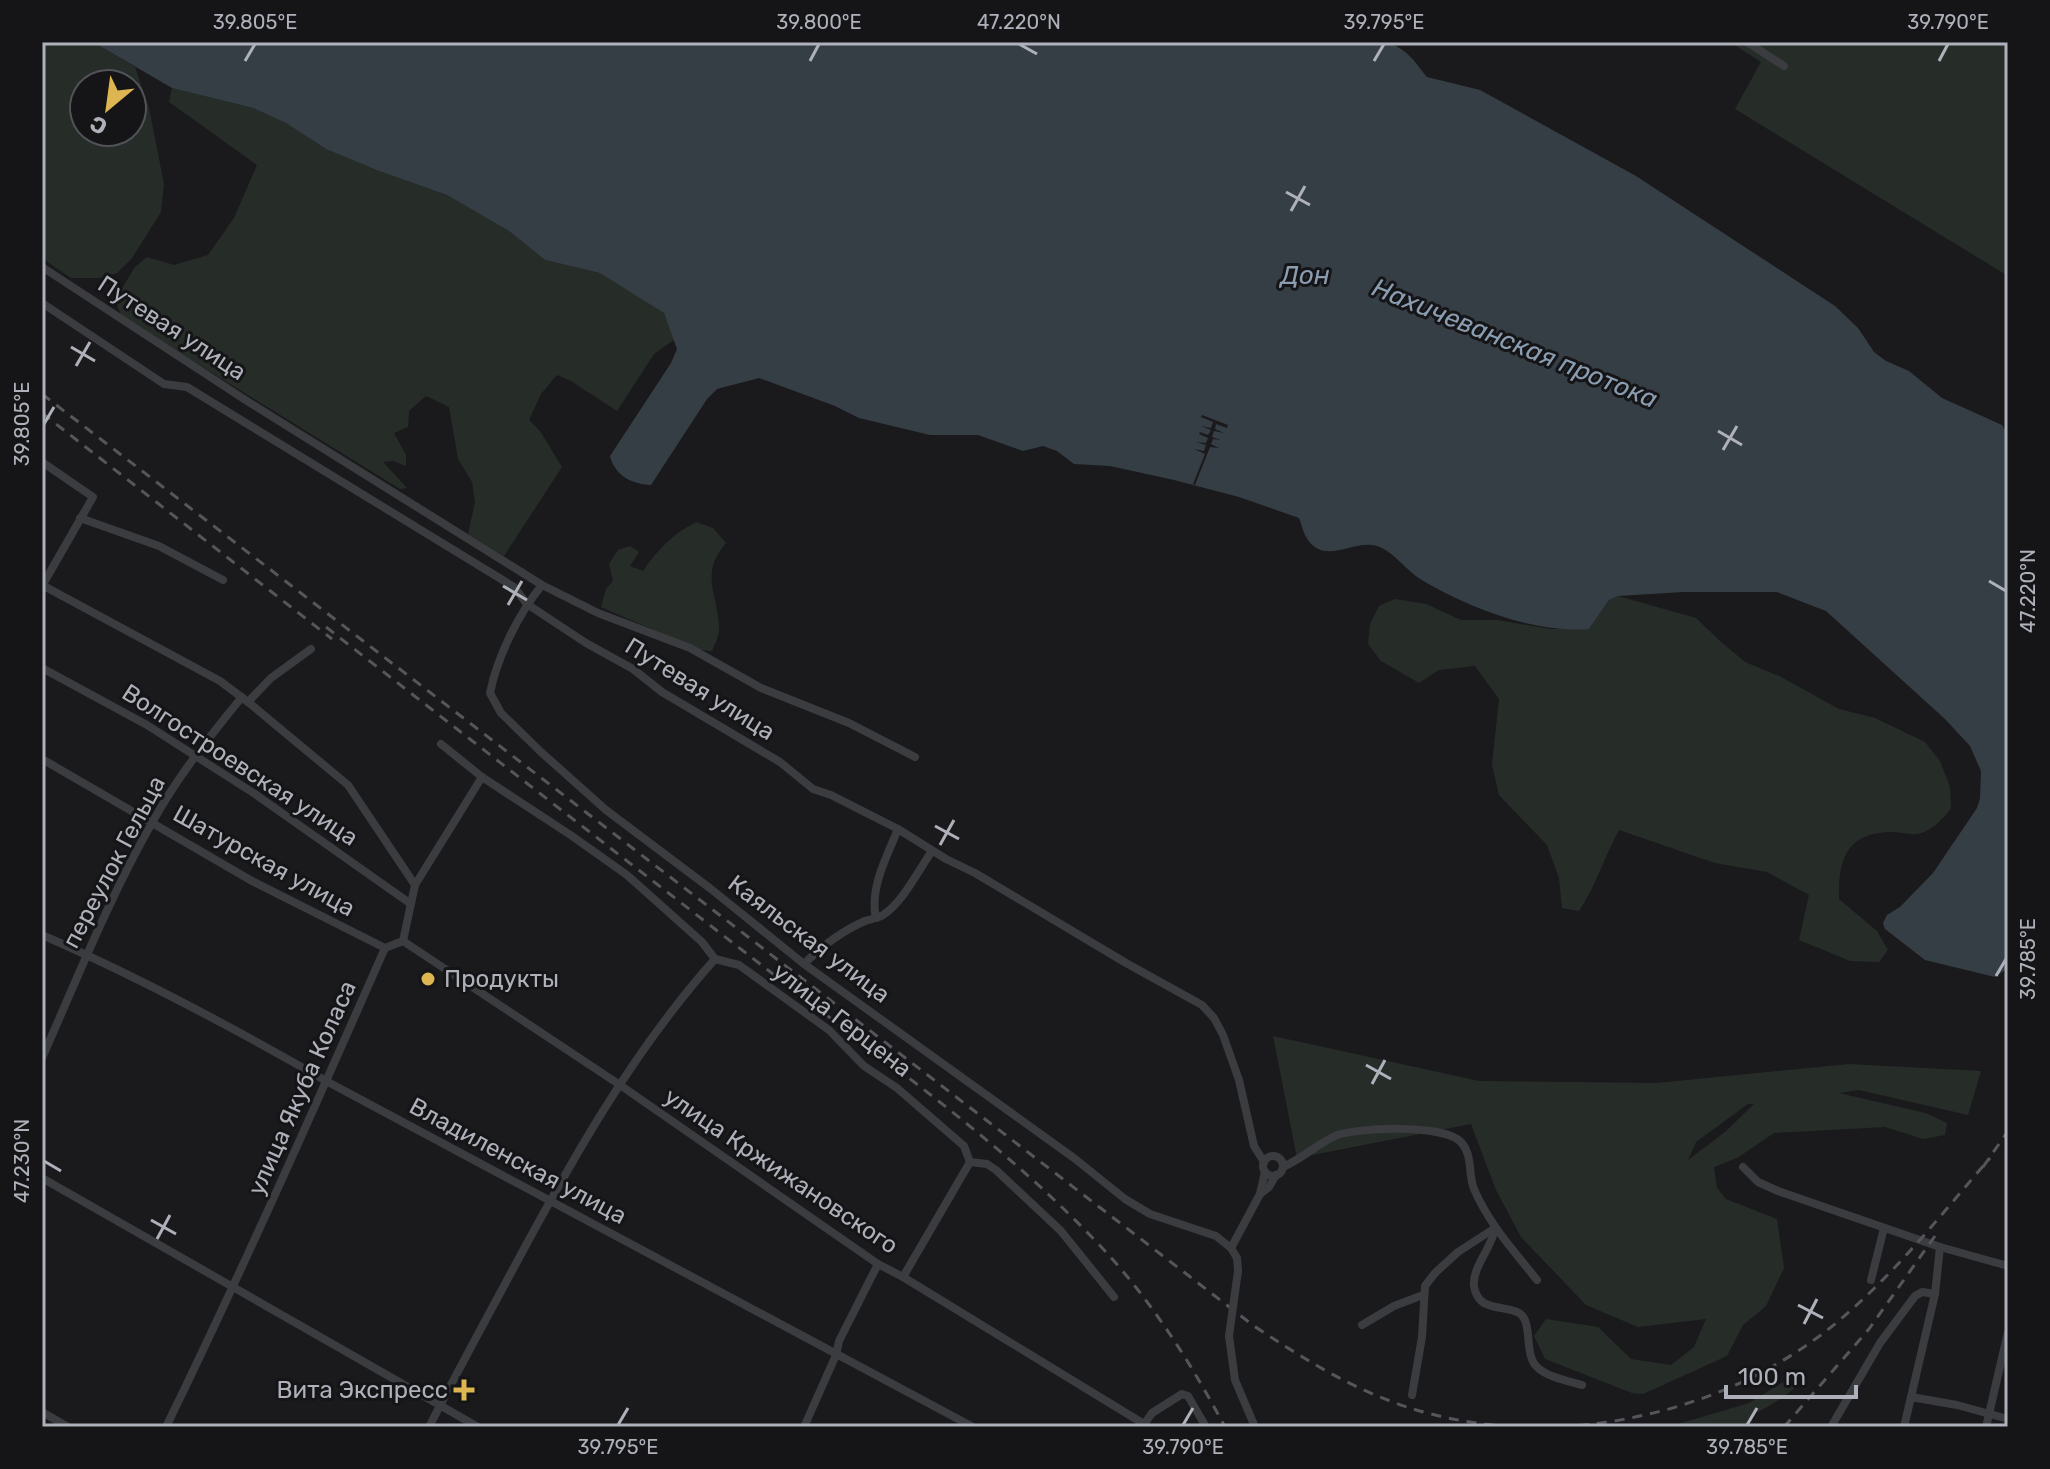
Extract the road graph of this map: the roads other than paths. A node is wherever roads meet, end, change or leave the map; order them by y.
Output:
1 (1747, 42) edge
2 (1784, 66) dead end
3 (42, 267) edge
4 (42, 303) edge
5 (42, 462) edge
6 (80, 518) junction
7 (223, 580) dead end
8 (542, 585) junction
9 (42, 586) edge
10 (527, 604) junction
11 (311, 649) dead end
12 (42, 668) edge
13 (245, 699) junction
14 (441, 744) dead end
15 (195, 757) junction
16 (915, 757) dead end
17 (42, 759) edge
18 (482, 777) junction
19 (152, 821) junction
20 (898, 829) junction
21 (932, 851) junction
22 (415, 885) junction
23 (411, 904) junction
24 (876, 918) junction
25 (42, 935) edge
26 (403, 941) junction
27 (385, 948) junction
28 (87, 955) junction
29 (715, 959) junction
30 (804, 964) junction
31 (42, 1058) edge
32 (328, 1082) junction
33 (620, 1085) junction
34 (970, 1162) junction
35 (1264, 1162) junction
36 (1283, 1167) junction
37 (1743, 1167) dead end
38 (1265, 1172) junction
39 (1276, 1175) junction
40 (42, 1178) edge
41 (1260, 1194) junction
42 (550, 1200) junction
43 (1495, 1228) junction
44 (1884, 1228) junction
45 (1940, 1247) junction
46 (1231, 1248) junction
47 (878, 1264) junction
48 (2008, 1266) edge
49 (903, 1277) junction
50 (1537, 1280) dead end
51 (1871, 1280) dead end
52 (234, 1287) junction
53 (1935, 1294) junction
54 (1423, 1295) junction
55 (1114, 1297) dead end
56 (1362, 1325) dead end
57 (2008, 1332) edge
58 (836, 1355) junction
59 (1582, 1385) dead end
60 (1412, 1395) dead end
61 (1911, 1397) junction
62 (440, 1407) junction
63 (42, 1412) edge
64 (1989, 1414) junction
65 (2008, 1419) edge
66 (1143, 1426) edge
67 (68, 1427) edge
68 (166, 1427) edge
69 (429, 1427) edge
70 (478, 1427) edge
71 (804, 1427) edge
72 (973, 1427) edge
73 (1206, 1427) edge
74 (1255, 1427) edge
75 (1831, 1427) edge
76 (1904, 1427) edge
77 (1986, 1427) edge

1 - 2 street
3 - 8 street, Путевая улица
4 - 10 street, Путевая улица
5 - 6 street
6 - 7 street
6 - 9 street
8 - 10 street, Каяльская улица
8 - 16 street, Путевая улица
9 - 13 street
10 - 20 street, Путевая улица
10 - 30 street, Каяльская улица
11 - 13 street, переулок Гельца
12 - 15 street, Волгостроевская улица
13 - 15 street, переулок Гельца
13 - 22 street
14 - 18 street, улица Герцена
15 - 19 street, переулок Гельца
15 - 23 street, Волгостроевская улица
17 - 19 street, Шатурская улица
18 - 22 street
18 - 29 street, улица Герцена
19 - 27 street, Шатурская улица
19 - 28 street, переулок Гельца
20 - 21 street, Путевая улица
20 - 24 street
21 - 24 street
21 - 35 street, Путевая улица
22 - 23 street
23 - 26 street
24 - 30 street
25 - 28 street, Владиленская улица
26 - 27 street
26 - 33 street, улица Кржижановского
27 - 32 street, улица Якуба Коласа
28 - 31 street, переулок Гельца
28 - 32 street, Владиленская улица
29 - 33 street
29 - 34 street, улица Герцена
30 - 46 street, Каяльская улица
32 - 42 street, Владиленская улица
32 - 52 street, улица Якуба Коласа
33 - 42 street
33 - 47 street, улица Кржижановского
34 - 49 street
34 - 55 street, улица Герцена
35 - 36 street
35 - 38 street, Путевая улица
36 - 39 street, Путевая улица
36 - 43 street, Путевая улица
37 - 44 street
38 - 39 street
38 - 41 street, Путевая улица
39 - 41 street, Путевая улица
40 - 52 street
41 - 46 street, Путевая улица
42 - 58 street, Владиленская улица
42 - 62 street
43 - 50 street, Путевая улица
43 - 54 street
43 - 59 street
44 - 45 street
44 - 51 street
45 - 48 street
45 - 53 street
46 - 74 street, bridge
47 - 49 street, улица Кржижановского
47 - 58 street
49 - 66 street, улица Кржижановского
52 - 62 street
52 - 68 street, улица Якуба Коласа
53 - 61 street
53 - 75 street
54 - 56 street
54 - 60 street
57 - 64 street
58 - 71 street
58 - 72 street, Владиленская улица
61 - 64 street
61 - 76 street
62 - 69 street
62 - 70 street
63 - 67 street
64 - 65 street
64 - 77 street
66 - 73 street

